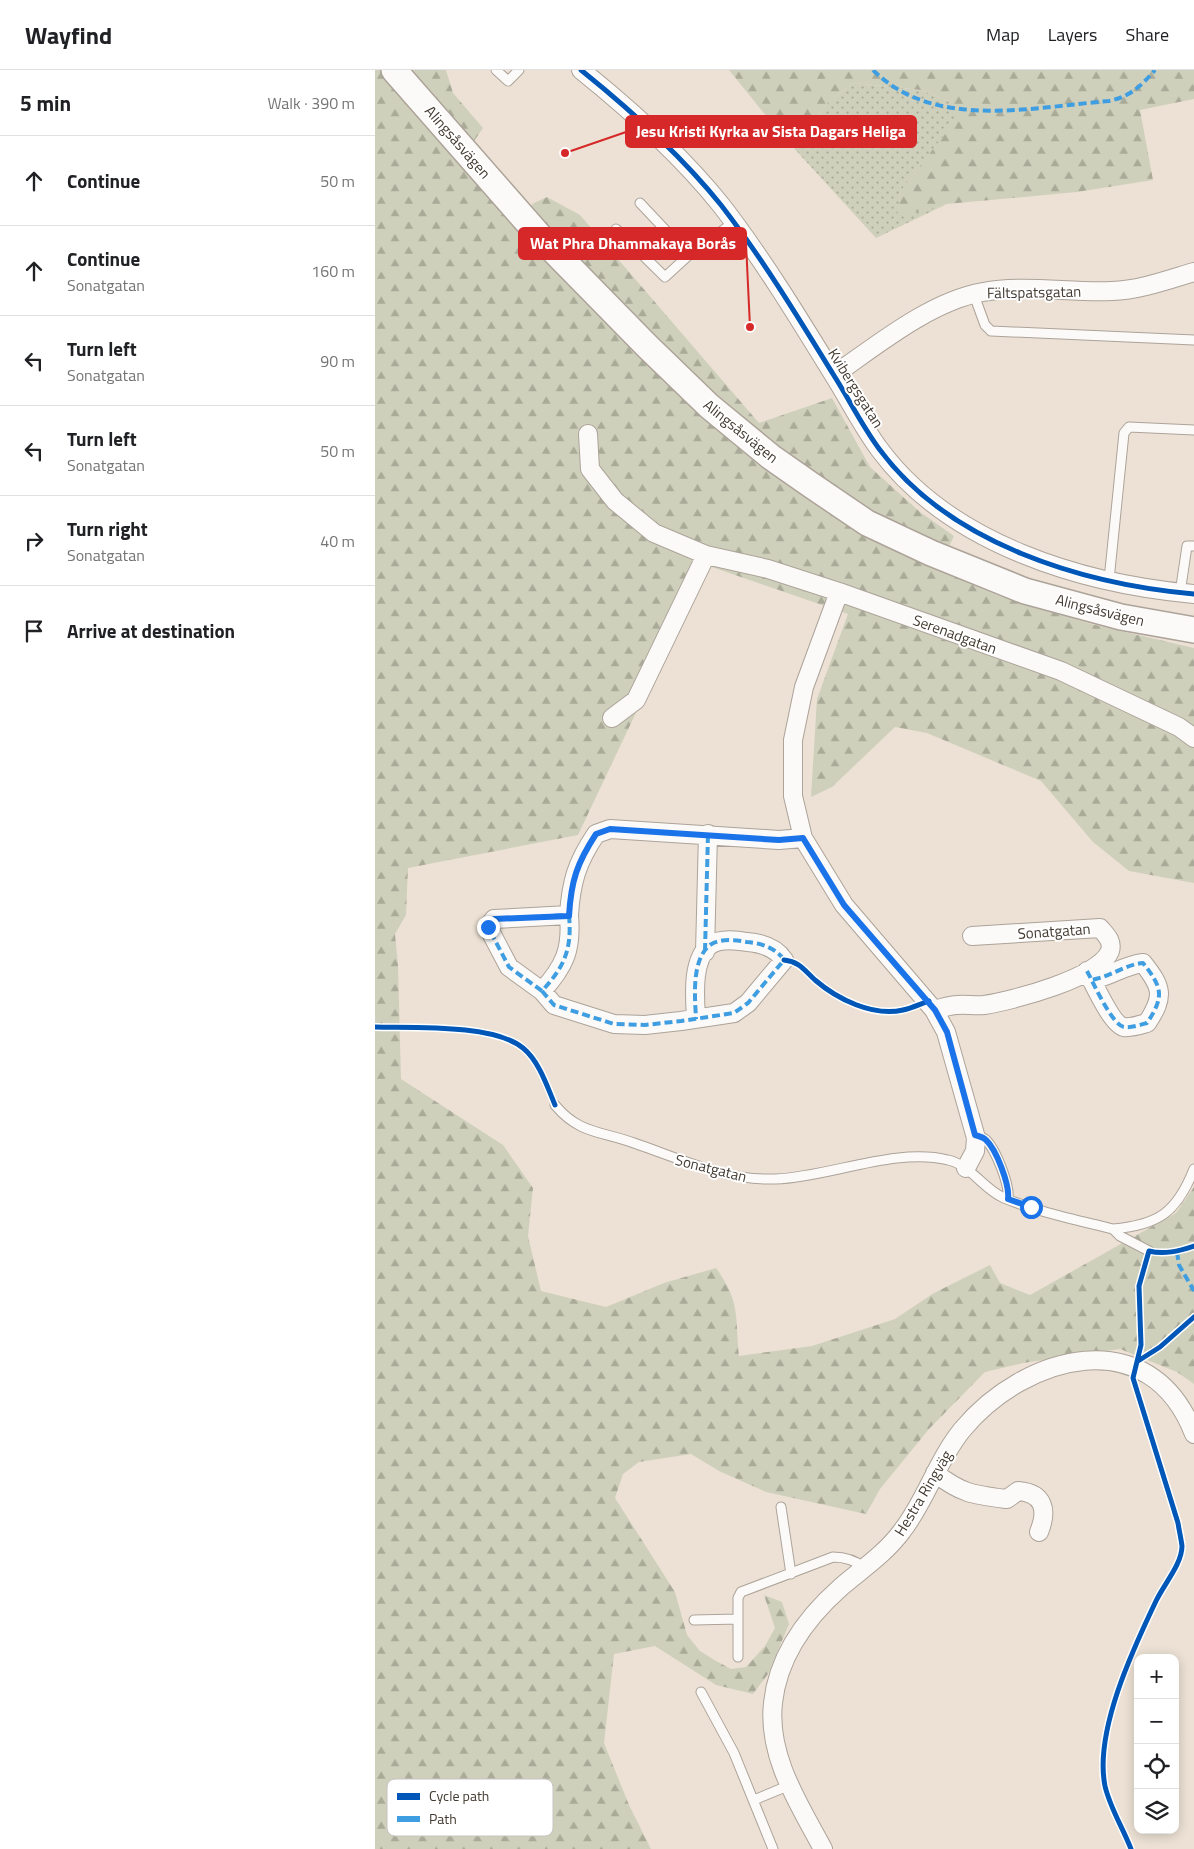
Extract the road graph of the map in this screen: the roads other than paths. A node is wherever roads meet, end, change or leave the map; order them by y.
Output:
1 (394, 70) edge
2 (496, 70) edge
3 (519, 70) edge
4 (581, 70) edge
5 (640, 204) dead end
6 (733, 223) junction
7 (615, 229) dead end
8 (689, 255) junction
9 (1194, 272) edge
10 (974, 295) junction
11 (1194, 340) edge
12 (834, 375) junction
13 (1194, 430) edge
14 (588, 434) dead end
15 (1194, 546) edge
16 (706, 555) junction
17 (1109, 580) junction
18 (839, 592) junction
19 (1187, 594) edge
20 (1194, 630) edge
21 (612, 718) dead end
22 (1194, 738) edge
23 (708, 834) junction
24 (803, 838) junction
25 (569, 916) junction
26 (971, 936) dead end
27 (705, 952) junction
28 (542, 991) junction
29 (935, 1010) junction
30 (696, 1019) junction
31 (555, 1105) dead end
32 (975, 1135) junction
33 (966, 1168) junction
34 (1194, 1169) edge
35 (1008, 1199) junction
36 (1113, 1229) junction
37 (1149, 1251) dead end
38 (1194, 1434) edge
39 (935, 1473) junction
40 (781, 1507) dead end
41 (1039, 1532) dead end
42 (865, 1568) junction
43 (791, 1574) junction
44 (738, 1619) junction
45 (694, 1620) dead end
46 (738, 1657) dead end
47 (701, 1692) dead end
48 (790, 1785) junction
49 (754, 1800) junction
50 (773, 1849) edge
51 (823, 1849) edge

1 - 20 main road, Alingsåsvägen
2 - 3 lane
4 - 6 street, Kvibergsgatan
5 - 8 lane
6 - 8 lane
6 - 12 street, Kvibergsgatan
7 - 8 lane
9 - 10 street, Fältspatsgatan
10 - 11 lane
10 - 12 street, Fältspatsgatan
12 - 17 street, Kvibergsgatan
13 - 17 lane
14 - 16 street, Serenadgatan
15 - 19 lane
16 - 18 street, Serenadgatan
16 - 21 street
17 - 19 street, Kvibergsgatan
18 - 22 street, Serenadgatan
18 - 24 street
23 - 24 street
23 - 25 street
23 - 27 street
24 - 29 street
25 - 28 street
25 - 28 street
26 - 29 street, Sonatgatan
27 - 30 street
27 - 30 street
28 - 30 street
29 - 32 street
31 - 33 lane, Sonatgatan
32 - 33 street
32 - 35 lane
33 - 35 lane, Sonatgatan
34 - 36 lane, Sonatgatan
35 - 36 lane, Sonatgatan
36 - 37 lane
38 - 39 street, Hestra Ringväg
39 - 41 street
39 - 42 street, Hestra Ringväg
40 - 43 lane
42 - 43 lane
42 - 48 street, Hestra Ringväg
43 - 44 lane
44 - 45 lane
44 - 46 lane
47 - 49 lane
48 - 49 lane
48 - 51 street, Hestra Ringväg
49 - 50 lane

